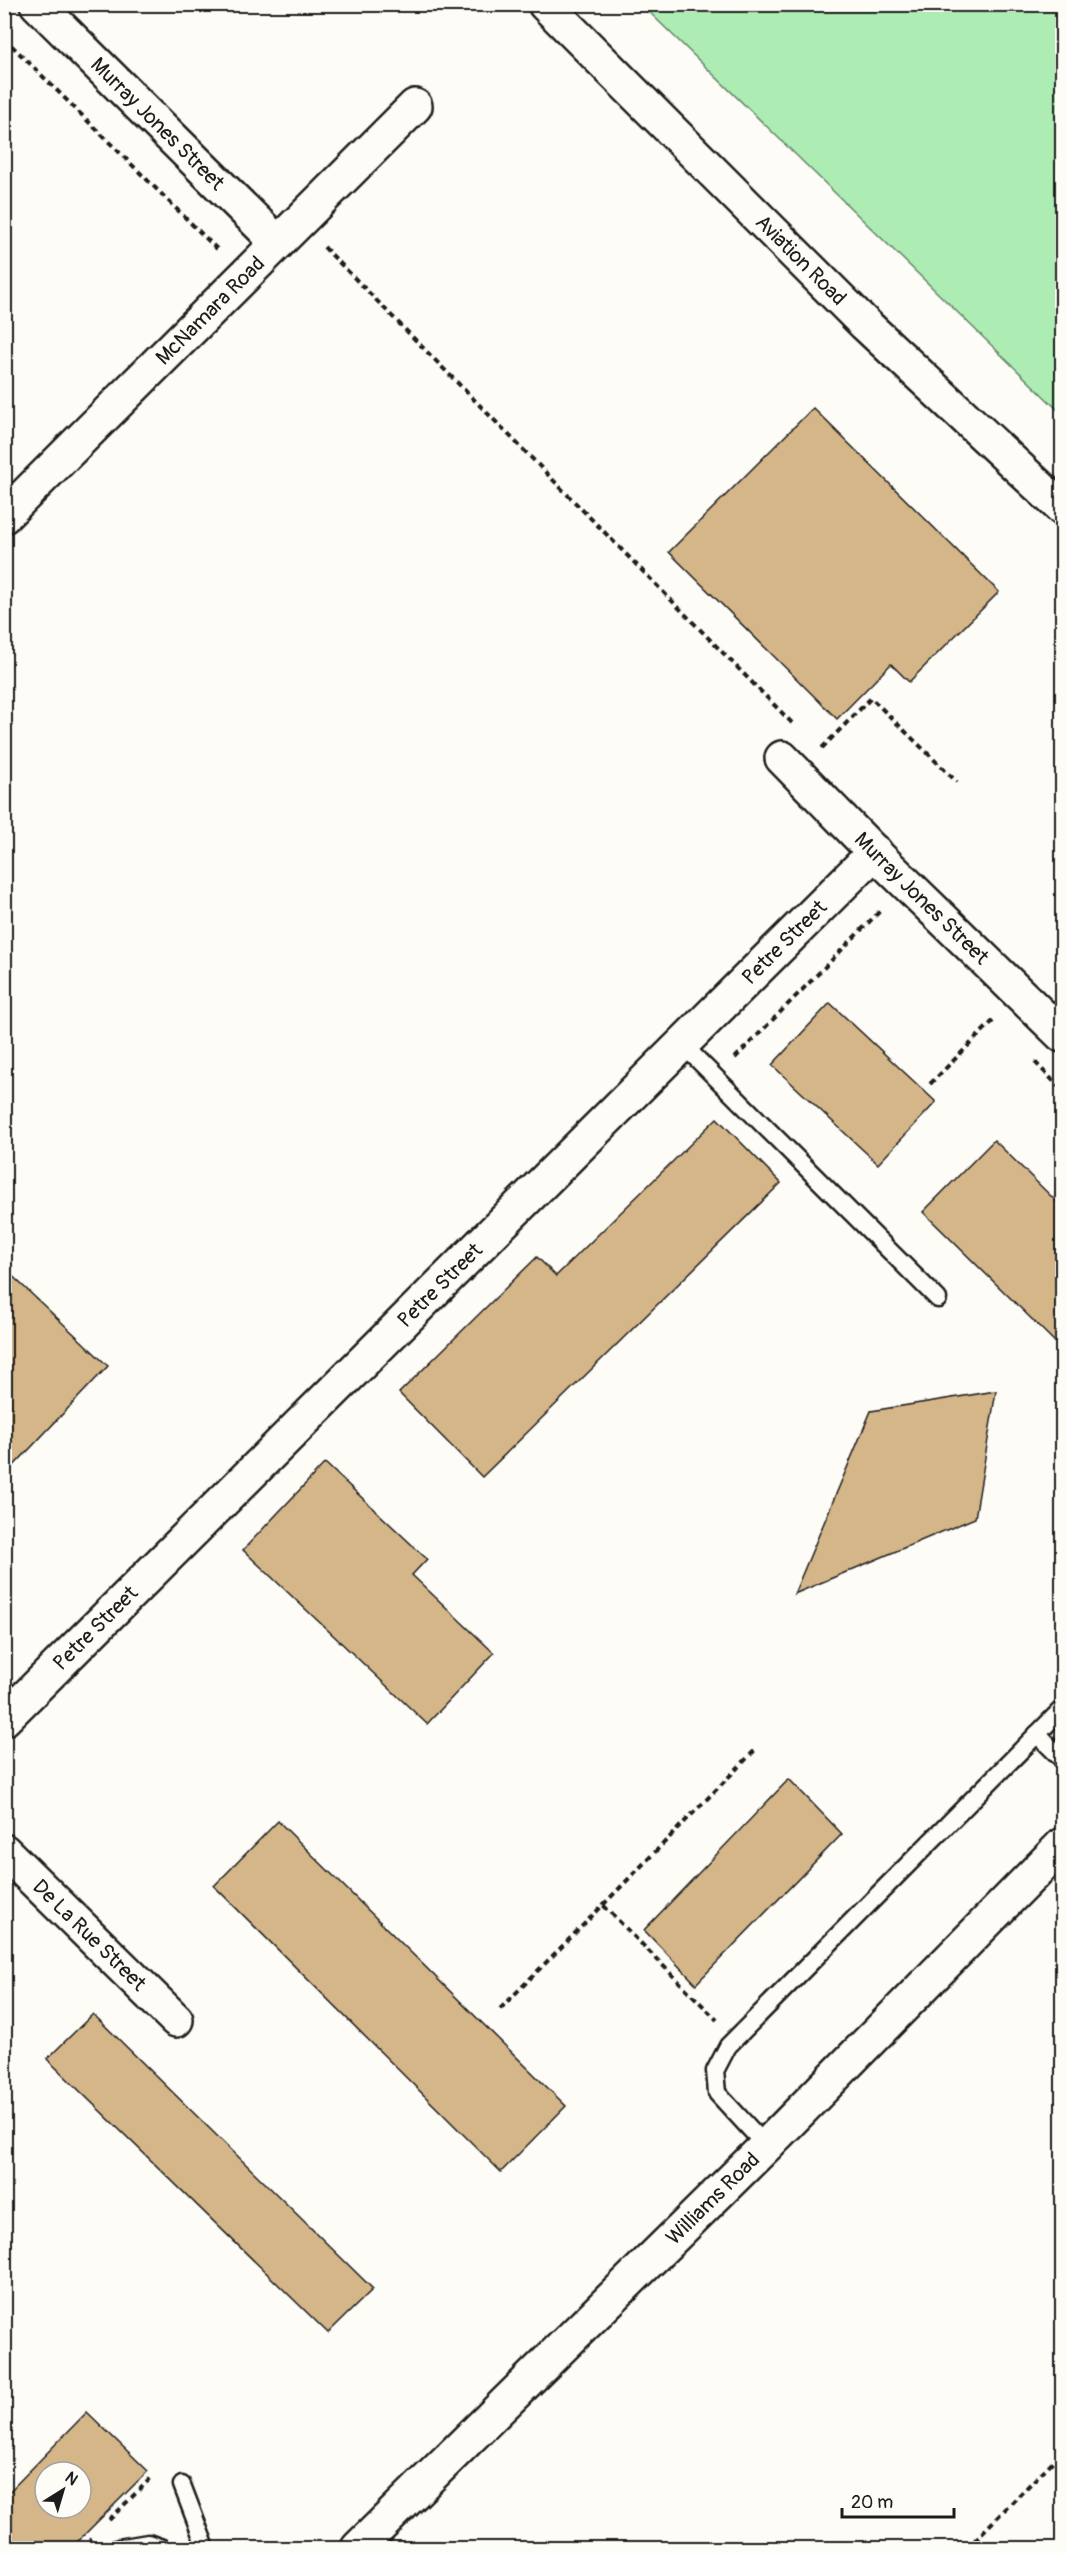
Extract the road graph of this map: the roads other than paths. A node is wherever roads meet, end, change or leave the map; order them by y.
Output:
1 (37, 4) edge
2 (545, 4) edge
3 (415, 106) dead end
4 (289, 232) junction
5 (1062, 508) edge
6 (4, 516) edge
7 (782, 758) dead end
8 (875, 852) junction
9 (1062, 1035) edge
10 (682, 1044) junction
11 (938, 1299) dead end
12 (1062, 1709) edge
13 (4, 1719) edge
14 (1037, 1734) junction
15 (1062, 1759) edge
16 (1062, 1845) edge
17 (4, 1851) edge
18 (176, 2020) dead end
19 (766, 2146) junction
20 (182, 2485) dead end
21 (118, 2548) edge
22 (162, 2548) edge
23 (206, 2548) edge
24 (358, 2548) edge

1 - 4 street, Murray Jones Street
2 - 5 street, Aviation Road
3 - 4 street, McNamara Road
4 - 6 street, McNamara Road
7 - 8 street, Murray Jones Street
8 - 9 street, Murray Jones Street
8 - 10 street, Petre Street
10 - 11 lane
10 - 13 street, Petre Street
12 - 14 lane
14 - 15 lane
14 - 19 lane
16 - 19 street, Williams Road
17 - 18 street, De La Rue Street
19 - 24 street, Williams Road
20 - 23 lane
21 - 22 lane

